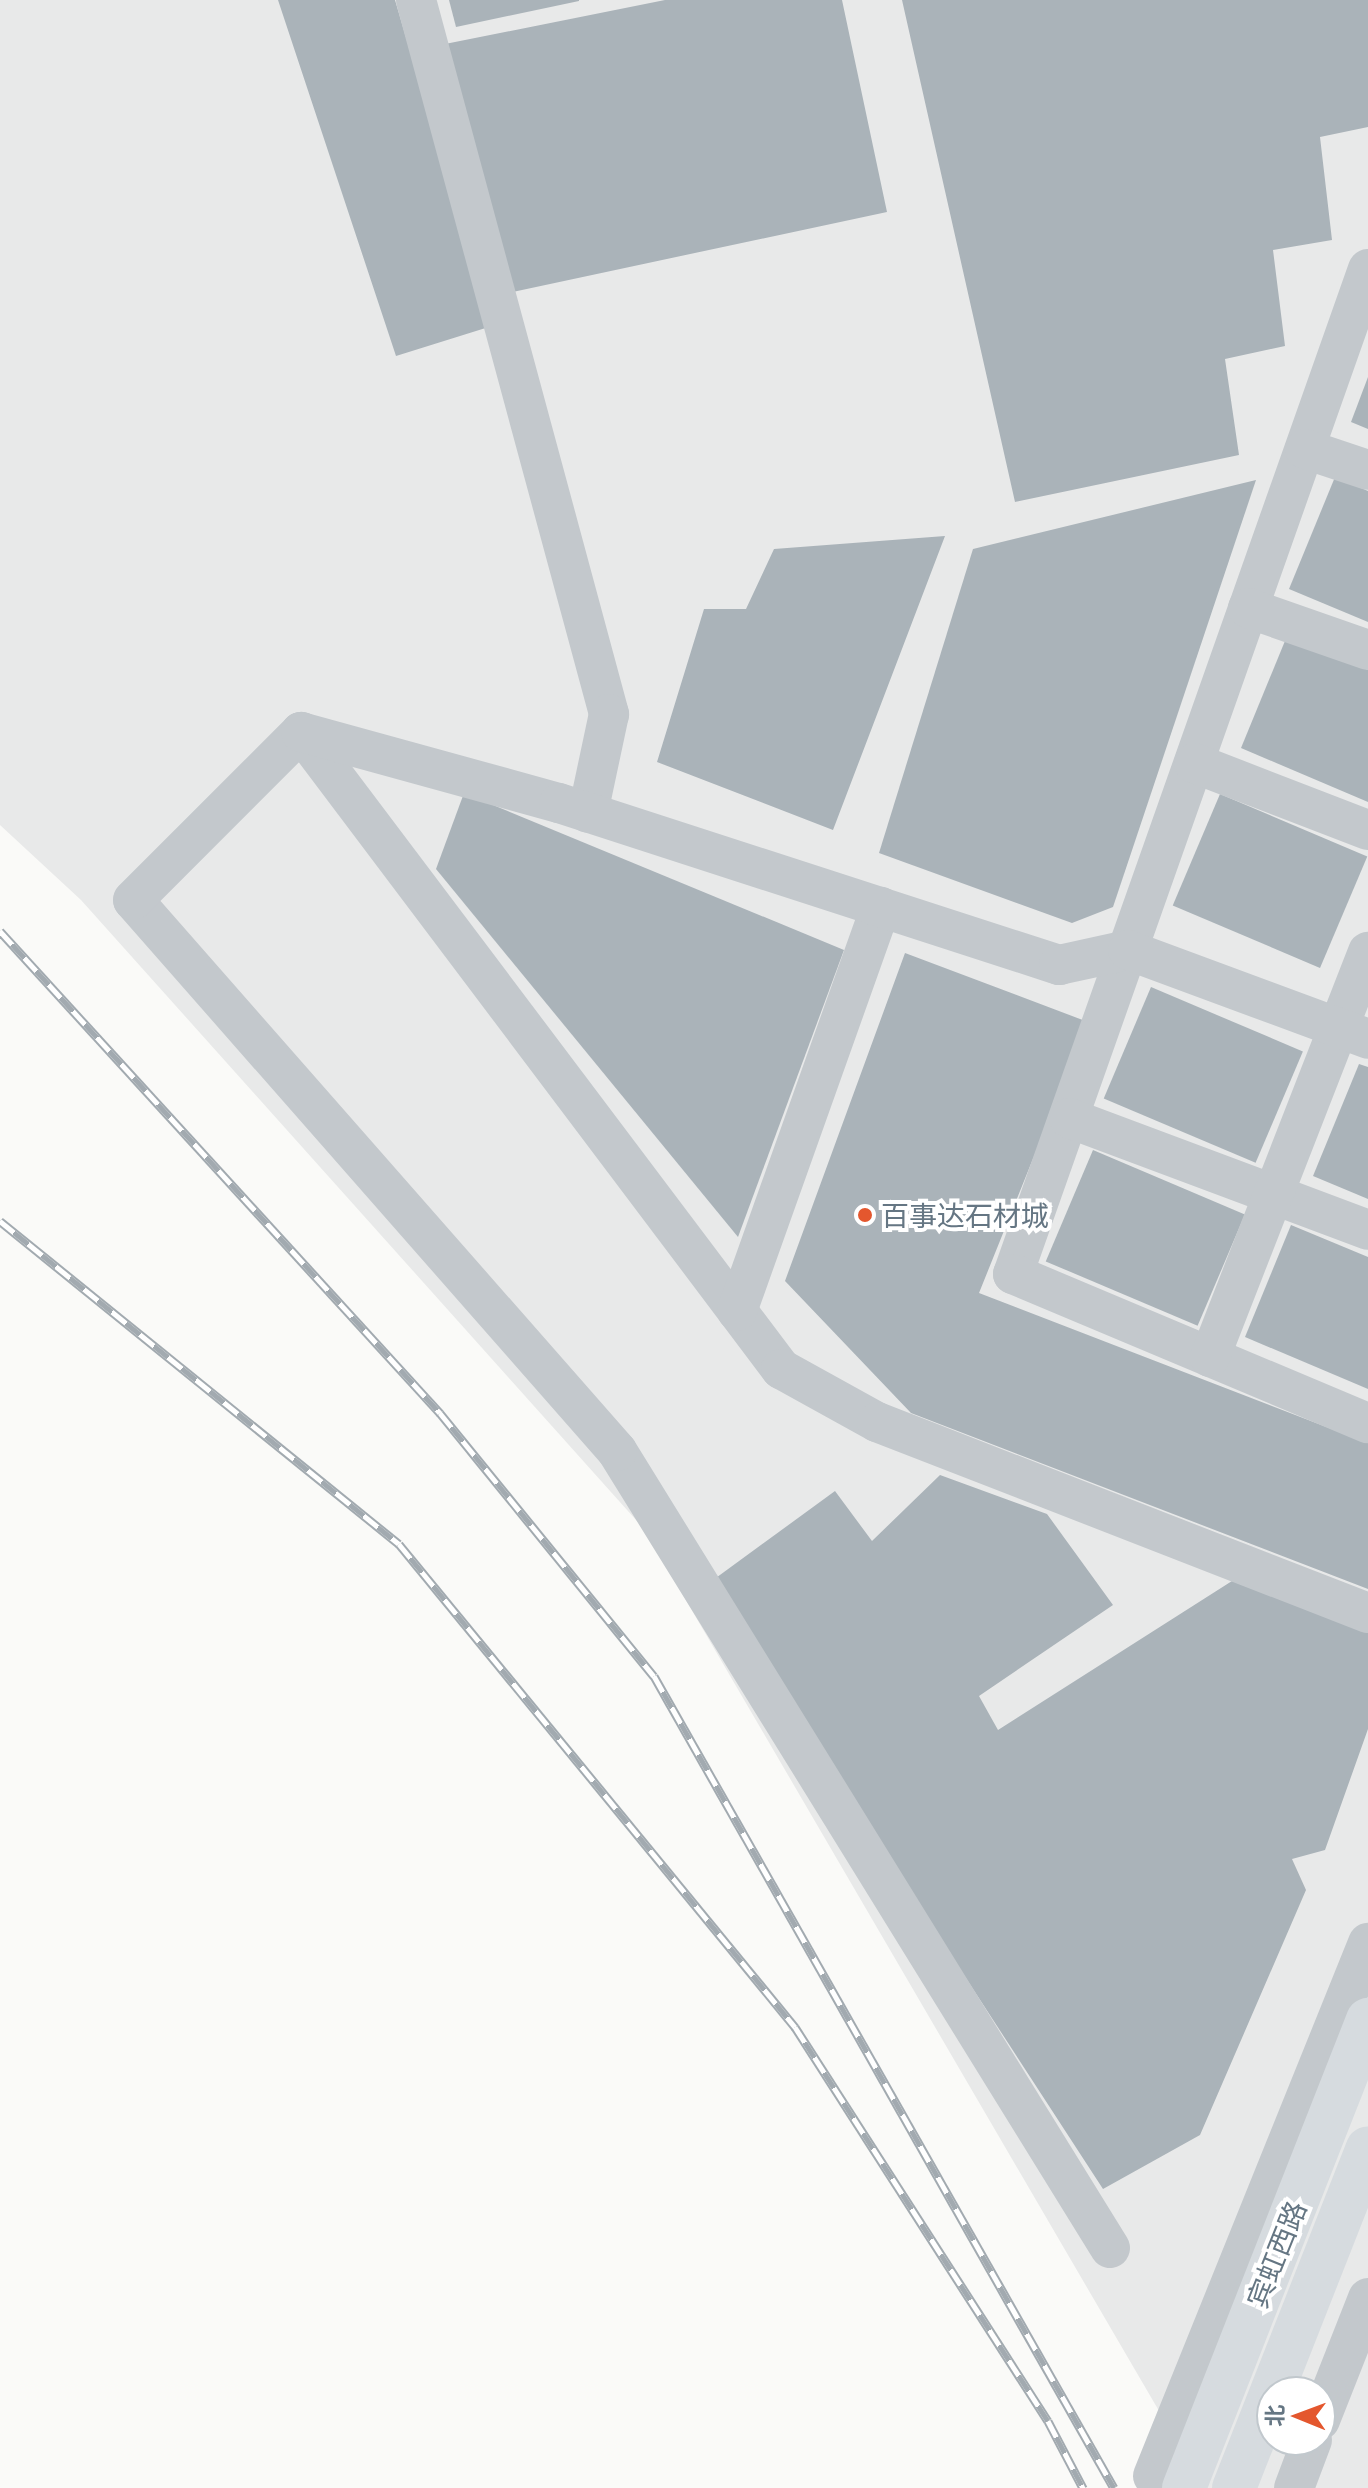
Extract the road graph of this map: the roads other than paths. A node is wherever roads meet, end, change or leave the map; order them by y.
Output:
1 (416, 0) edge
2 (1368, 269) edge
3 (1305, 449) junction
4 (1368, 470) edge
5 (1248, 608) junction
6 (1368, 650) edge
7 (301, 732) junction
8 (1194, 763) junction
9 (588, 813) junction
10 (1368, 830) edge
11 (881, 907) junction
12 (1128, 950) junction
13 (1368, 952) edge
14 (1353, 1034) edge
15 (1069, 1118) junction
16 (1274, 1195) junction
17 (1368, 1230) edge
18 (737, 1311) junction
19 (1210, 1357) junction
20 (1368, 1423) edge
21 (1368, 1613) edge
22 (1368, 1943) edge
23 (1361, 2004) edge
24 (1368, 2148) edge
25 (1110, 2248) dead end
26 (1368, 2298) edge
27 (1336, 2379) edge
28 (1306, 2456) edge
29 (1168, 2482) edge
30 (1234, 2488) edge
31 (1294, 2488) edge

1 - 9 lane
2 - 3 lane
3 - 4 lane
3 - 5 lane
5 - 6 lane
5 - 8 lane
7 - 9 lane
7 - 18 lane
7 - 25 lane
8 - 10 lane
8 - 12 lane
9 - 11 lane
11 - 12 lane
11 - 18 lane
12 - 14 lane
12 - 15 lane
13 - 14 lane
14 - 16 lane
15 - 16 lane
15 - 19 lane
16 - 17 lane
16 - 19 lane
18 - 21 lane
19 - 20 lane
22 - 23 lane
23 - 29 main road, 宾虹西路
24 - 30 main road, 宾虹西路
26 - 27 lane
28 - 31 lane

